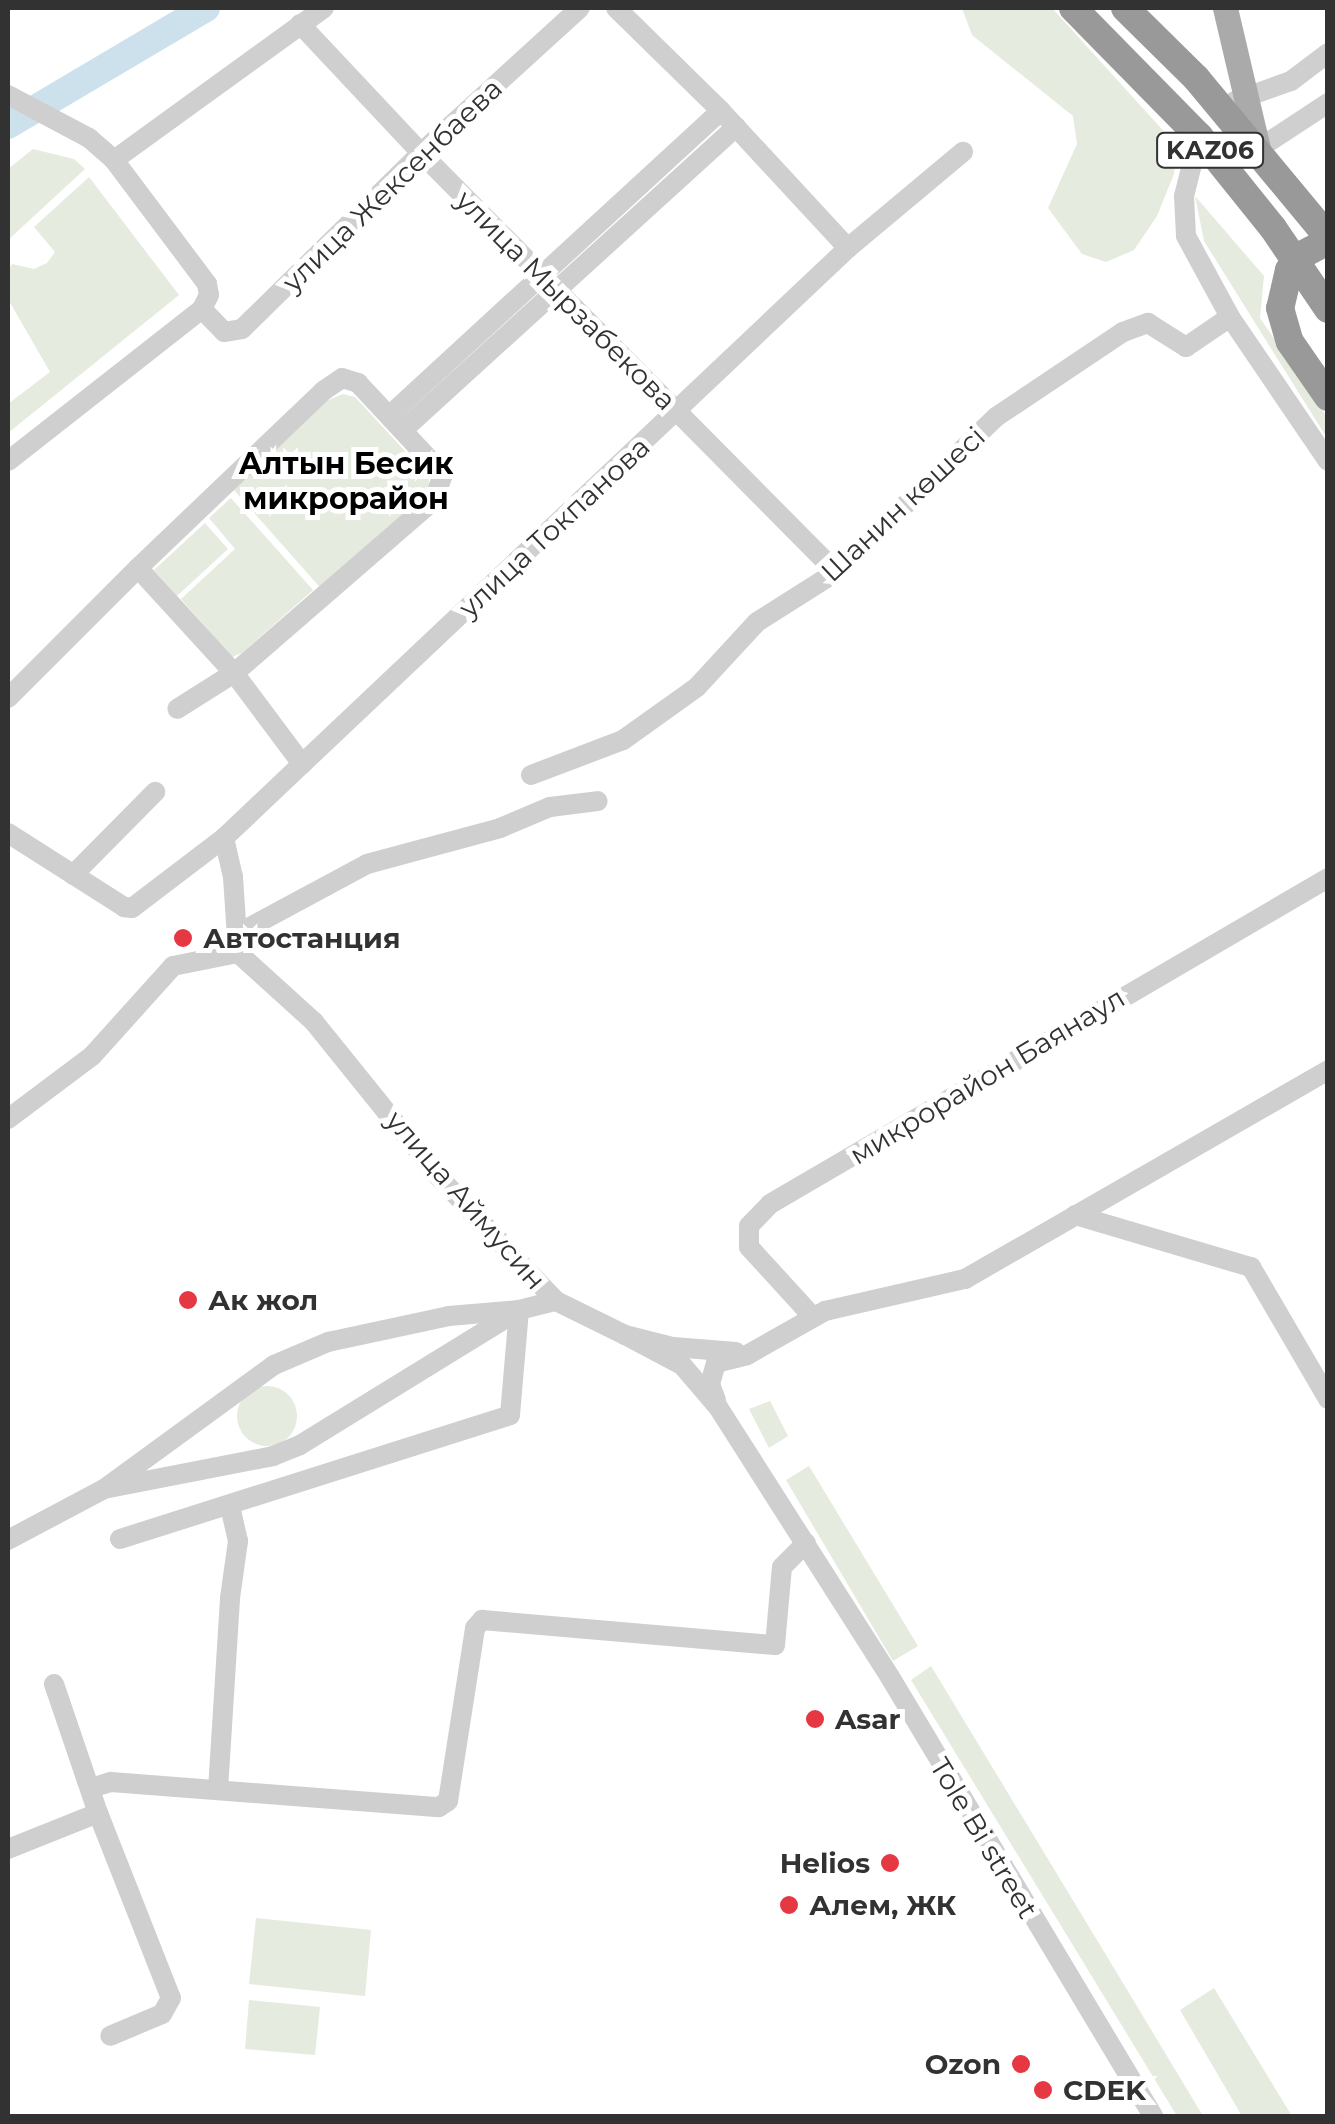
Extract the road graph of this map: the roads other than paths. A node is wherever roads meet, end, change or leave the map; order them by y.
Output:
1 (324, 8) edge
2 (580, 8) edge
3 (616, 8) edge
4 (1072, 8) edge
5 (1125, 8) edge
6 (1226, 8) edge
7 (300, 24) junction
8 (1328, 53) edge
9 (1291, 81) junction
10 (13, 98) edge
11 (1248, 100) junction
12 (1218, 104) junction
13 (1318, 108) edge
14 (729, 119) junction
15 (1199, 136) junction
16 (1258, 150) junction
17 (964, 152) dead end
18 (421, 154) junction
19 (114, 160) junction
20 (1328, 239) edge
21 (848, 248) junction
22 (550, 283) junction
23 (202, 309) junction
24 (1328, 309) edge
25 (1230, 317) junction
26 (1328, 396) edge
27 (676, 412) junction
28 (397, 422) junction
29 (8, 460) edge
30 (1328, 461) edge
31 (836, 572) junction
32 (142, 573) junction
33 (234, 673) junction
34 (8, 698) edge
35 (177, 708) dead end
36 (298, 759) junction
37 (531, 775) dead end
38 (155, 792) dead end
39 (598, 801) dead end
40 (8, 833) edge
41 (224, 838) junction
42 (74, 875) junction
43 (1328, 878) edge
44 (239, 943) junction
45 (1328, 1070) edge
46 (8, 1119) edge
47 (1075, 1215) junction
48 (556, 1301) junction
49 (519, 1310) junction
50 (812, 1316) junction
51 (625, 1335) junction
52 (747, 1356) junction
53 (1328, 1400) edge
54 (718, 1407) junction
55 (104, 1490) junction
56 (230, 1506) junction
57 (8, 1540) edge
58 (120, 1540) dead end
59 (806, 1543) junction
60 (54, 1684) dead end
61 (91, 1788) junction
62 (218, 1790) junction
63 (98, 1812) junction
64 (8, 1849) edge
65 (110, 2036) dead end
66 (1154, 2116) edge

1 - 7 street
2 - 18 street, улица Жексенбаева
3 - 14 street
4 - 15 highway, KАZ06
5 - 12 highway, KАZ06
6 - 11 main road
7 - 18 street, улица Мырзабекова
7 - 19 street
8 - 9 street
9 - 11 street
9 - 13 street
10 - 19 street
11 - 12 street
11 - 16 main road
12 - 16 highway, KАZ06
13 - 16 street
14 - 21 street
14 - 22 street
15 - 24 highway, KАZ06
15 - 25 street
16 - 20 highway, KАZ06
17 - 21 street, улица Токпанова
18 - 22 street, улица Мырзабекова
18 - 23 street, улица Жексенбаева
19 - 23 street
20 - 26 highway, bridge
21 - 27 street, улица Токпанова
22 - 27 street, улица Мырзабекова
22 - 28 street
23 - 29 street
25 - 30 street
25 - 31 street, Шанин көшесі
27 - 31 street, улица Мырзабекова
27 - 36 street, улица Токпанова
28 - 32 street
28 - 33 street
31 - 37 street, Шанин көшесі
32 - 33 street
32 - 34 street
33 - 35 street
33 - 36 street
36 - 41 street, улица Токпанова
38 - 42 street
39 - 44 street
40 - 42 street
41 - 42 street, улица Токпанова
41 - 44 street
43 - 50 street, микрорайон Баянаул
44 - 46 street
44 - 48 street, улица Аймусин
45 - 47 street
47 - 50 street
47 - 53 street
48 - 49 street
48 - 51 street, улица Аймусин
49 - 55 street
49 - 55 street
49 - 56 street
50 - 52 street
51 - 52 street, улица Аймусин
51 - 54 street, Tole Bi street
52 - 54 street
54 - 59 street, Tole Bi street
55 - 57 street
56 - 58 street
56 - 62 street
59 - 62 street
59 - 66 street, Tole Bi street
60 - 61 street
61 - 62 street
61 - 63 street
63 - 64 street
63 - 65 street

